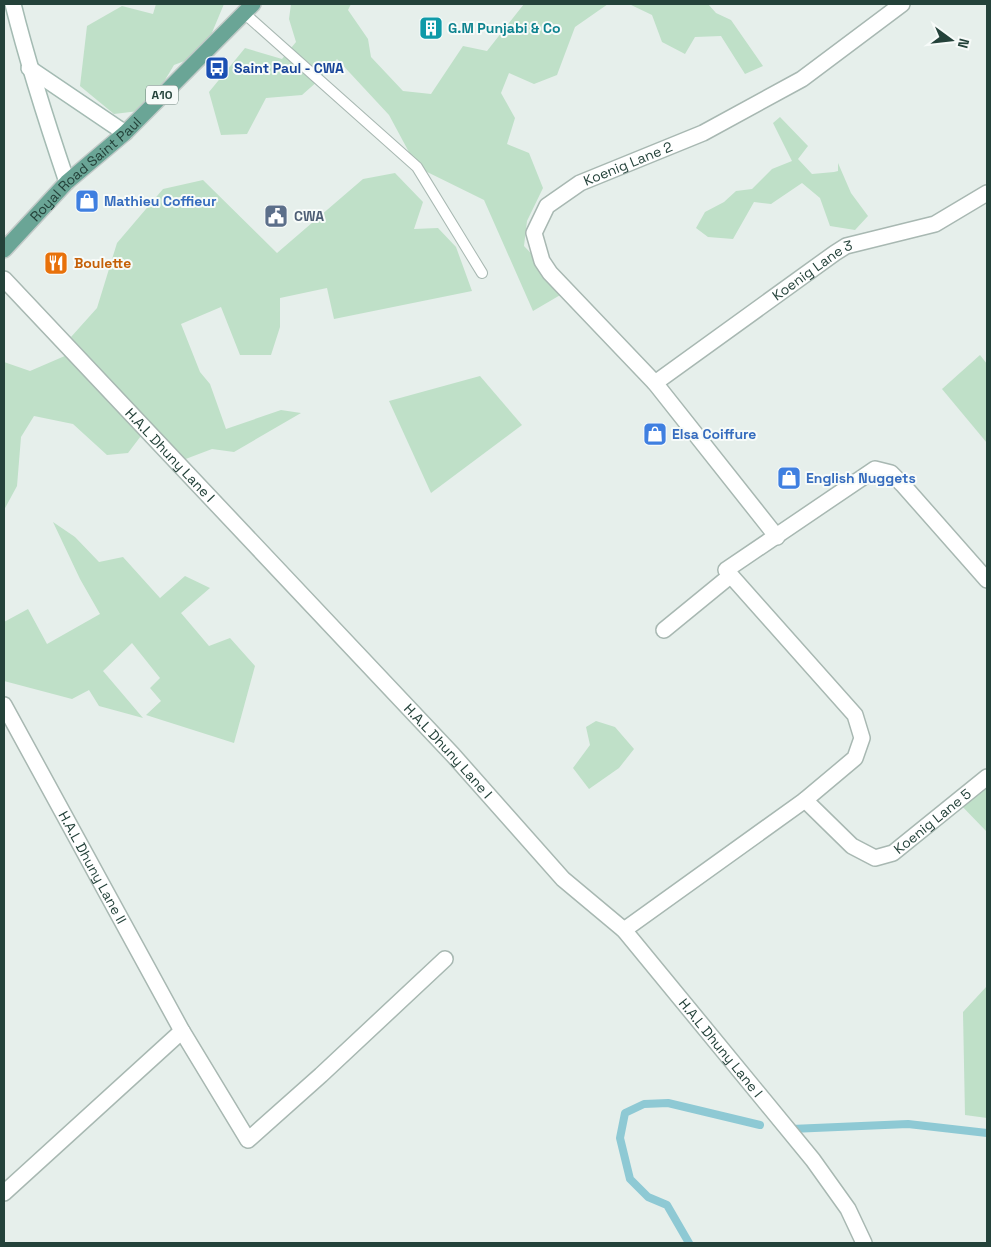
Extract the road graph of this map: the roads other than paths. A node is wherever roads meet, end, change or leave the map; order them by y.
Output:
1 (13, 4) edge
2 (902, 4) edge
3 (248, 8) edge
4 (29, 68) junction
5 (125, 132) junction
6 (68, 182) junction
7 (987, 193) edge
8 (4, 250) edge
9 (482, 272) dead end
10 (4, 279) edge
11 (655, 383) junction
12 (776, 537) junction
13 (730, 576) junction
14 (987, 580) edge
15 (664, 630) dead end
16 (4, 705) edge
17 (987, 777) edge
18 (805, 800) junction
19 (624, 930) junction
20 (445, 959) dead end
21 (182, 1031) junction
22 (4, 1193) edge
23 (864, 1243) edge

1 - 4 street
2 - 11 street, Koenig Lane 2
3 - 5 main road, Royal Road Saint Paul / A10
3 - 9 lane
4 - 5 street
4 - 6 street
5 - 6 main road, Royal Road Saint Paul / A10
6 - 8 main road, Royal Road Saint Paul / A10
7 - 11 street, Koenig Lane 3
10 - 19 street, H.A.L Dhuny Lane I
11 - 12 street, Koenig Lane 2
12 - 13 street
12 - 14 street
13 - 15 street
13 - 18 street
16 - 21 street, H.A.L Dhuny Lane II
17 - 18 street, Koenig Lane 5
18 - 19 street
19 - 23 street, H.A.L Dhuny Lane I
20 - 21 street, H.A.L Dhuny Lane II
21 - 22 street

